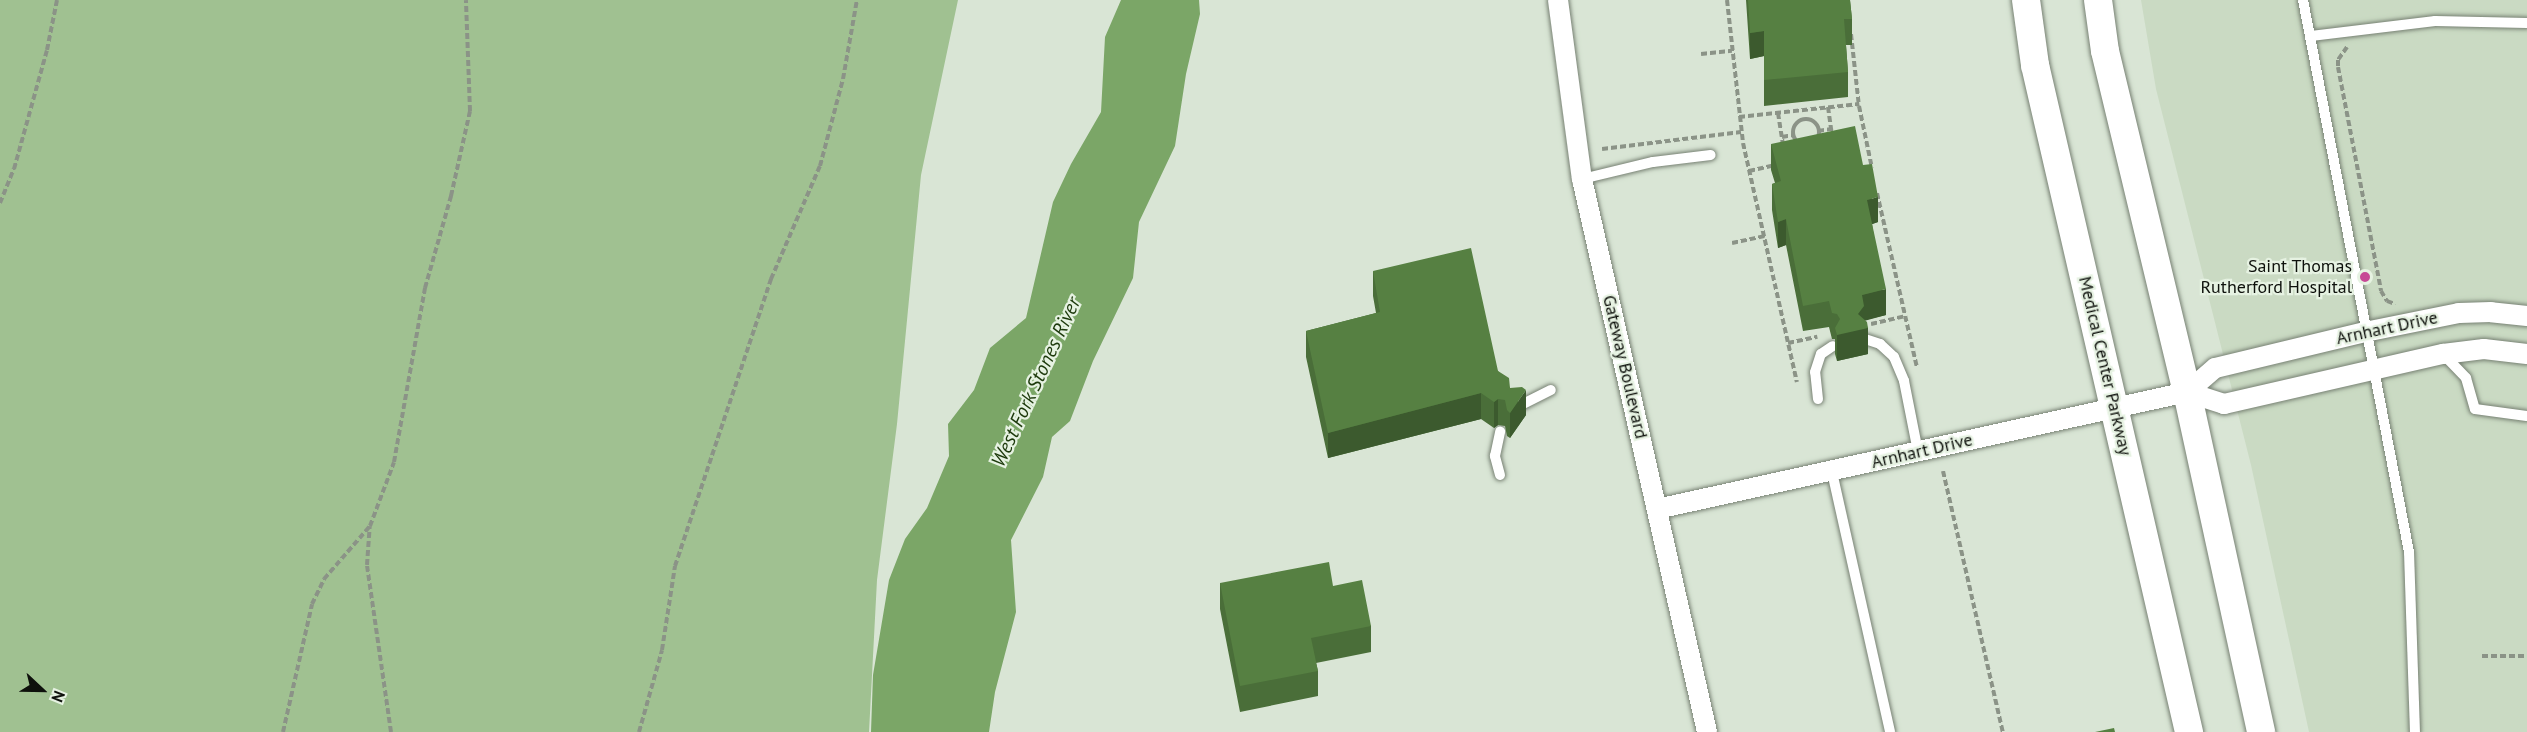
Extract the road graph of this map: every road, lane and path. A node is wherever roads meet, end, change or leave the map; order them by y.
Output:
1 (57, 0) edge
2 (466, 0) edge
3 (857, 0) edge
4 (1558, 0) edge
5 (1727, 0) edge
6 (2026, 0) edge
7 (2098, 0) edge
8 (2303, 0) edge
9 (1850, 23) edge
10 (2527, 23) edge
11 (2311, 36) junction
12 (2352, 45) dead end
13 (1732, 51) junction
14 (1701, 54) dead end
15 (1859, 104) junction
16 (1828, 107) junction
17 (1803, 110) junction
18 (1778, 113) junction
19 (1739, 117) junction
20 (1804, 120) junction
21 (1830, 129) junction
22 (1818, 130) junction
23 (1741, 132) junction
24 (1793, 135) junction
25 (1782, 136) junction
26 (1833, 140) edge
27 (1809, 144) junction
28 (1866, 144) junction
29 (1856, 146) edge
30 (1602, 149) dead end
31 (1811, 150) edge
32 (1784, 154) edge
33 (1711, 155) dead end
34 (1786, 162) edge
35 (1749, 171) junction
36 (1874, 178) edge
37 (1582, 179) junction
38 (1876, 190) edge
39 (0, 203) edge
40 (1764, 236) junction
41 (1732, 243) dead end
42 (2400, 304) dead end
43 (1905, 316) junction
44 (2527, 316) edge
45 (1863, 326) edge
46 (2365, 332) junction
47 (1820, 336) dead end
48 (1865, 339) edge
49 (1788, 343) junction
50 (1833, 346) edge
51 (2443, 354) junction
52 (2527, 354) edge
53 (2374, 369) junction
54 (1920, 378) dead end
55 (1797, 382) dead end
56 (1551, 390) dead end
57 (2187, 392) junction
58 (1818, 399) dead end
59 (2115, 406) junction
60 (1515, 408) edge
61 (2527, 416) edge
62 (1500, 432) dead end
63 (1918, 452) junction
64 (1942, 471) dead end
65 (1832, 472) junction
66 (1500, 476) dead end
67 (1657, 509) junction
68 (370, 526) junction
69 (2482, 656) dead end
70 (2527, 656) edge
71 (283, 732) edge
72 (391, 732) edge
73 (639, 732) edge
74 (1707, 732) edge
75 (1890, 732) edge
76 (2003, 732) edge
77 (2189, 732) edge
78 (2261, 732) edge
79 (2415, 732) edge

1 - 39 path
2 - 68 path
3 - 73 path
4 - 37 street, Gateway Boulevard
5 - 13 path
6 - 59 main road, Medical Center Parkway
7 - 57 main road
8 - 11 lane
9 - 15 path
10 - 11 lane
11 - 46 lane
12 - 42 path
13 - 14 path
13 - 19 path
15 - 16 path
15 - 28 path
16 - 17 path
16 - 21 path
17 - 18 path
17 - 20 path
18 - 19 path
18 - 25 path
19 - 23 path
20 - 22 path
20 - 24 path
21 - 22 path
21 - 26 path
22 - 27 path
23 - 30 path
23 - 35 path
24 - 25 path
24 - 27 path
25 - 32 path
27 - 31 path
28 - 29 path
28 - 36 path
33 - 37 lane
34 - 35 path
35 - 40 path
37 - 67 street, Gateway Boulevard
38 - 43 path
40 - 41 path
40 - 49 path
43 - 45 path
43 - 54 path
44 - 46 street, Arnhart Drive
46 - 53 lane
46 - 57 street, Arnhart Drive
47 - 49 path
48 - 63 lane
49 - 55 path
50 - 58 lane
51 - 52 street, Arnhart Drive
51 - 53 street, Arnhart Drive
51 - 61 lane
53 - 57 street, Arnhart Drive
53 - 79 lane
56 - 60 lane
57 - 59 street, Arnhart Drive
57 - 78 main road
59 - 63 street, Arnhart Drive
59 - 77 main road, Medical Center Parkway
62 - 66 lane
63 - 65 street, Arnhart Drive
64 - 76 path
65 - 67 street, Arnhart Drive
65 - 75 lane
67 - 74 street, Gateway Boulevard
68 - 71 path
68 - 72 path
69 - 70 path

